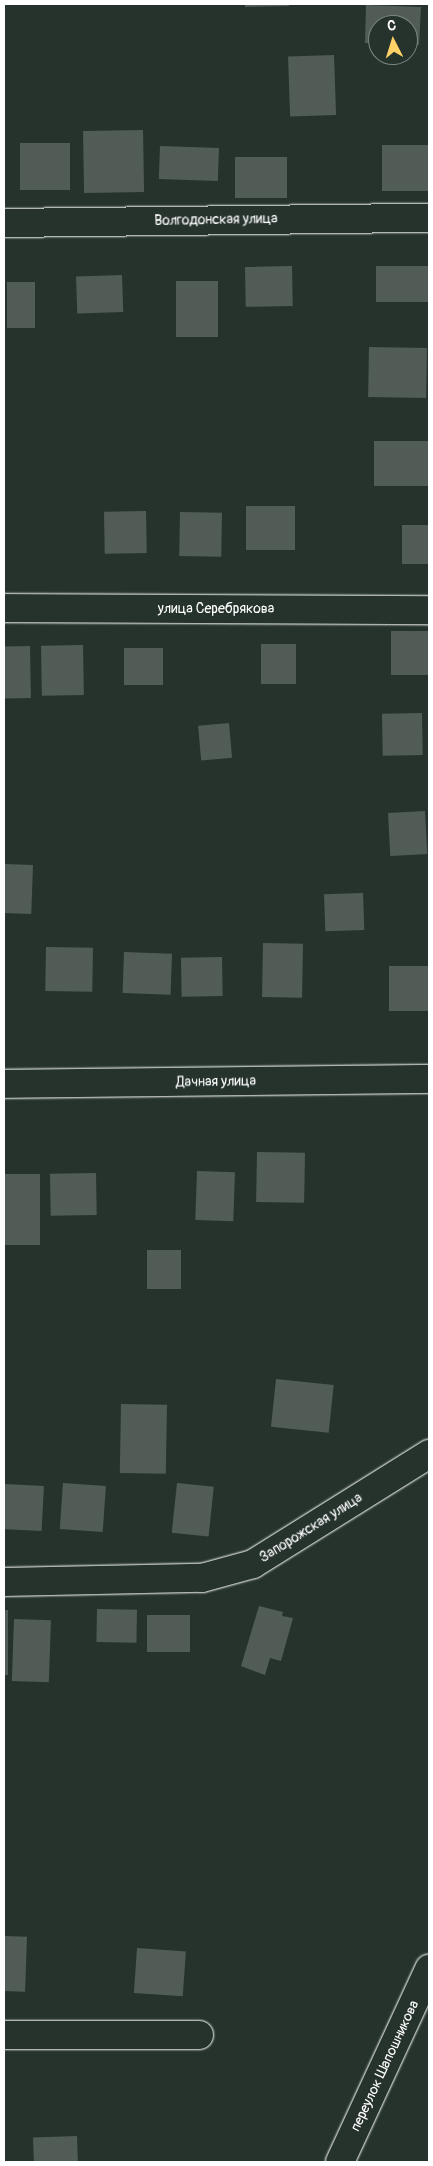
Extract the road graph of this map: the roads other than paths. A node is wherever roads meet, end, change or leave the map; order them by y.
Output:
1 (429, 218) edge
2 (4, 223) edge
3 (4, 608) edge
4 (429, 610) edge
5 (429, 1079) edge
6 (4, 1084) edge
7 (429, 1454) edge
8 (4, 1582) edge
9 (429, 1970) edge
10 (4, 2035) edge
11 (199, 2035) dead end
12 (340, 2162) edge

1 - 2 street, Волгодонская улица
3 - 4 street, улица Серебрякова
5 - 6 street, Дачная улица
7 - 8 street, Запорожская улица
9 - 12 street, переулок Шапошникова
10 - 11 street

